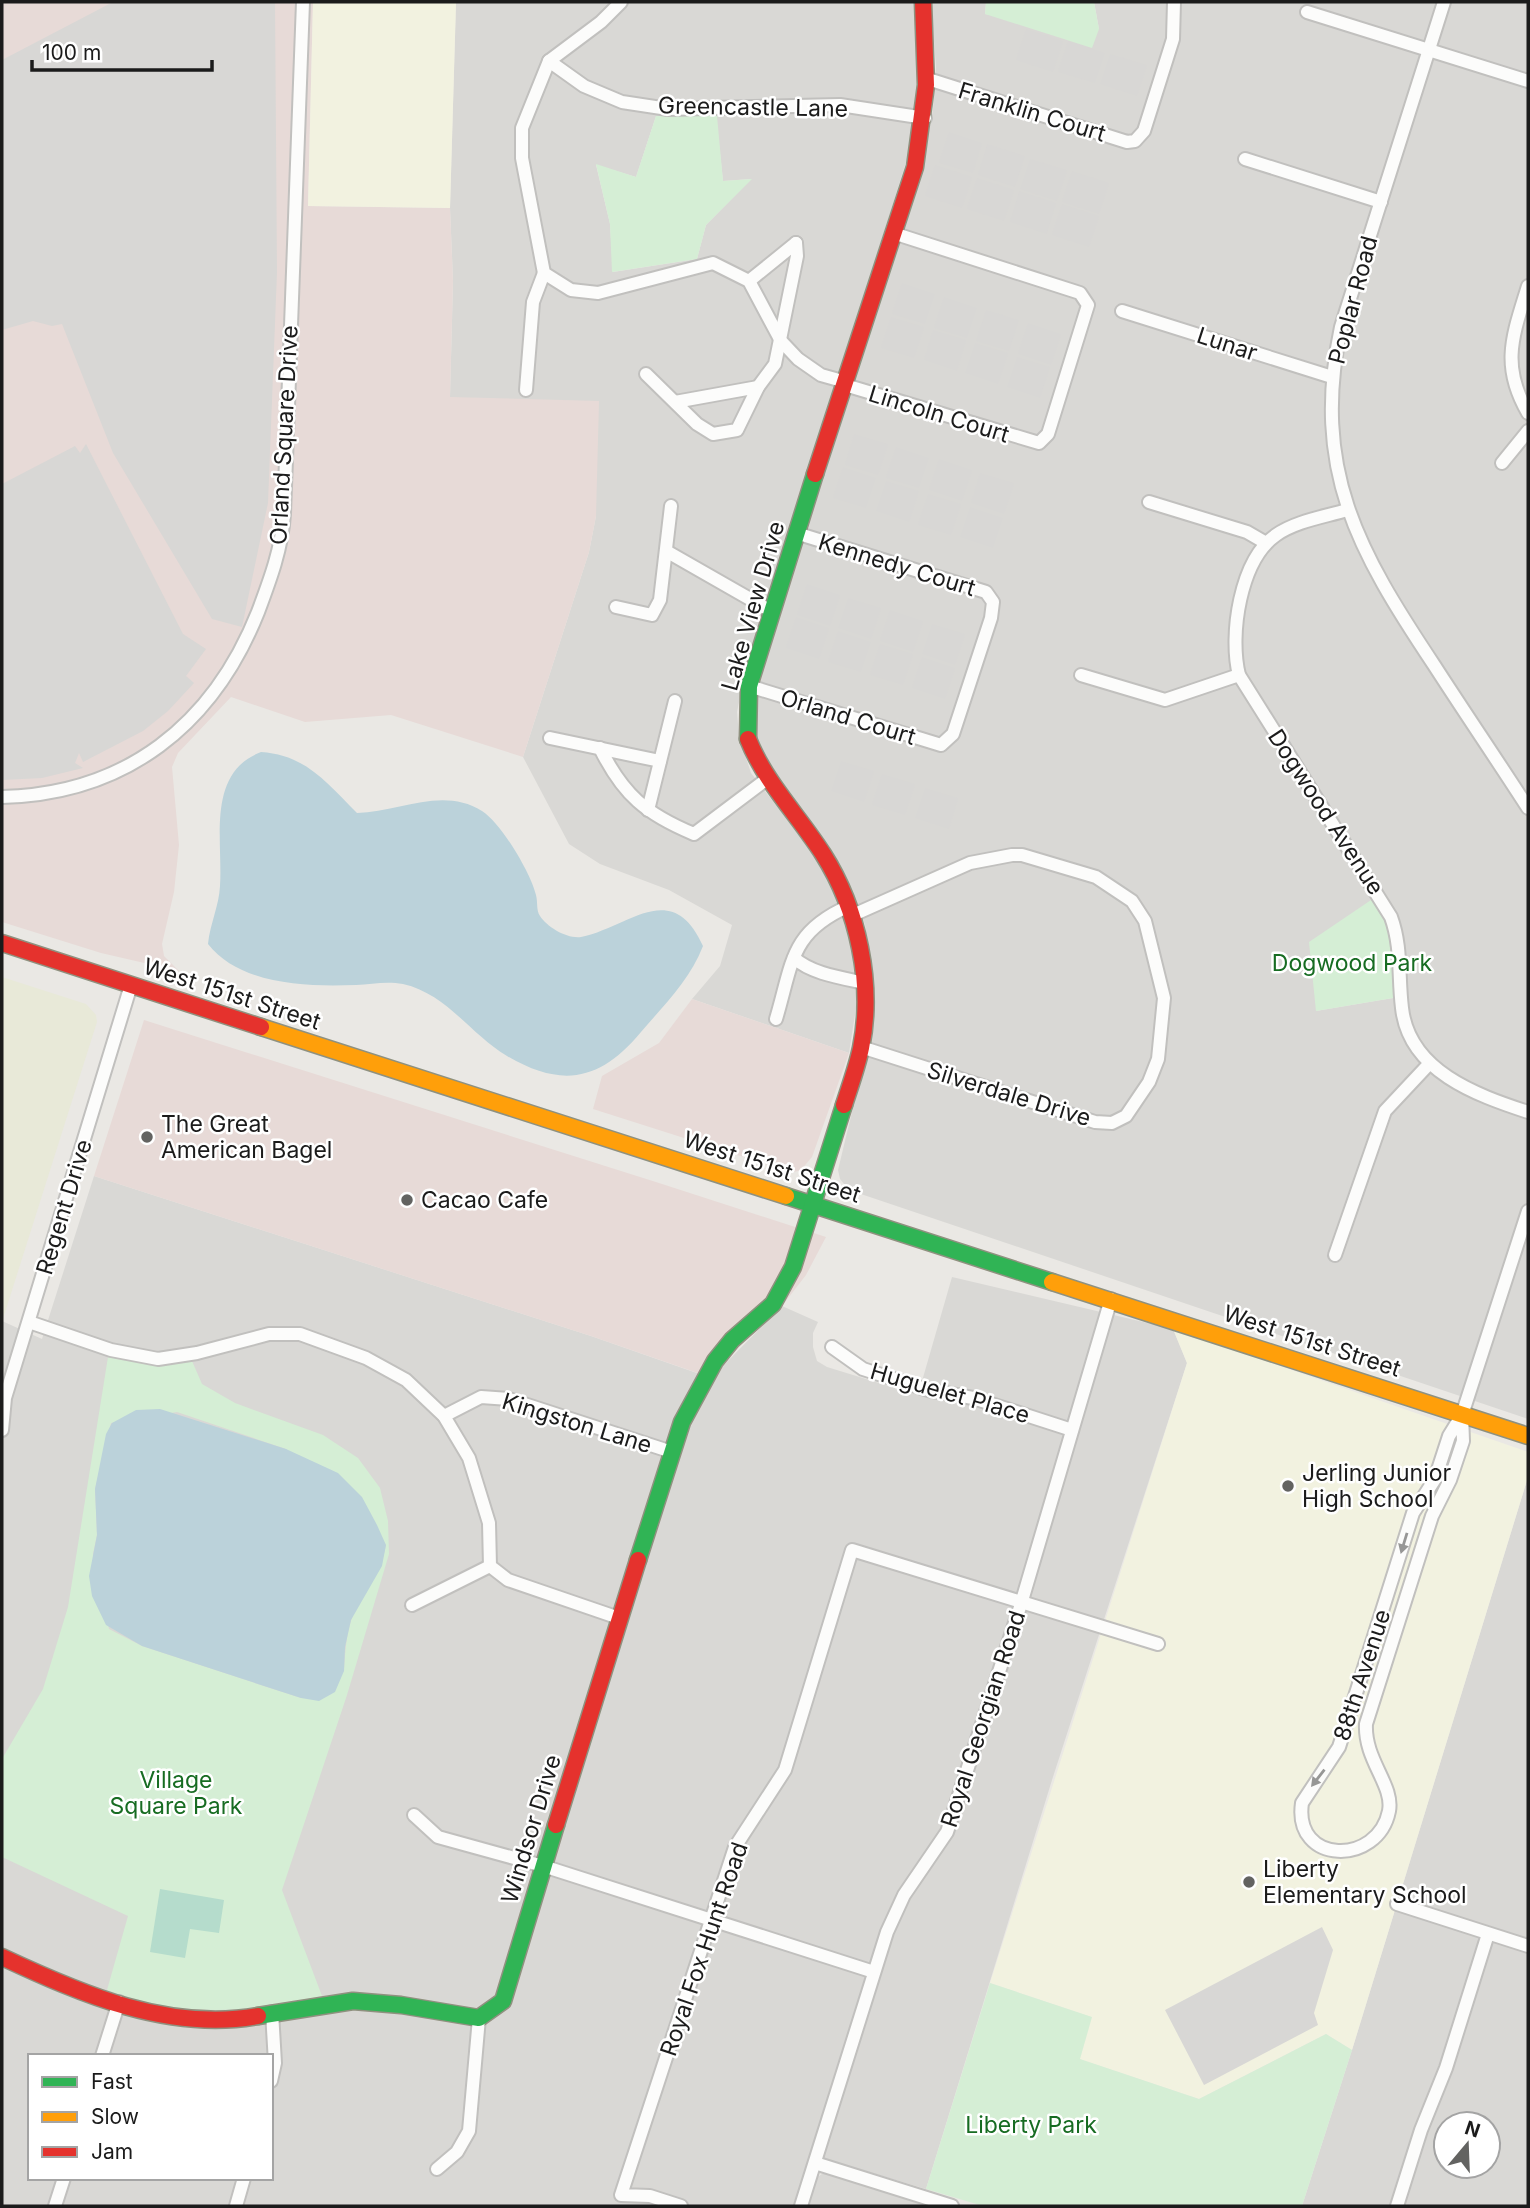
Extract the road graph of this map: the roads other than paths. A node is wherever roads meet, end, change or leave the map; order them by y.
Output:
1 (303, 2) edge
2 (621, 2) edge
3 (923, 2) edge
4 (1174, 2) edge
5 (1444, 2) edge
6 (1307, 12) dead end
7 (1430, 50) junction
8 (549, 61) junction
9 (928, 79) junction
10 (1528, 81) edge
11 (925, 118) junction
12 (1245, 159) dead end
13 (1381, 202) junction
14 (893, 233) junction
15 (544, 273) junction
16 (749, 281) junction
17 (1528, 286) edge
18 (1122, 311) dead end
19 (781, 341) junction
20 (646, 373) dead end
21 (1332, 377) junction
22 (846, 384) junction
23 (758, 387) junction
24 (526, 390) dead end
25 (676, 402) junction
26 (1528, 413) edge
27 (1528, 431) edge
28 (1502, 463) dead end
29 (1149, 502) dead end
30 (671, 506) dead end
31 (1347, 510) junction
32 (796, 533) junction
33 (1266, 543) junction
34 (666, 551) junction
35 (616, 607) dead end
36 (771, 611) junction
37 (1081, 675) dead end
38 (1239, 675) junction
39 (749, 686) junction
40 (675, 701) dead end
41 (550, 738) dead end
42 (946, 743) joint
43 (600, 748) junction
44 (660, 761) junction
45 (767, 779) junction
46 (2, 797) edge
47 (1528, 808) edge
48 (648, 810) junction
49 (851, 911) junction
50 (2, 943) edge
51 (794, 958) junction
52 (865, 983) junction
53 (131, 985) junction
54 (776, 1018) dead end
55 (861, 1047) junction
56 (1429, 1064) junction
57 (1528, 1112) edge
58 (816, 1204) junction
59 (1528, 1212) edge
60 (1335, 1255) dead end
61 (1111, 1299) junction
62 (29, 1322) junction
63 (832, 1347) dead end
64 (3, 1398) edge
65 (1462, 1415) junction
66 (444, 1416) junction
67 (2, 1430) edge
68 (1072, 1430) junction
69 (1528, 1436) edge
70 (672, 1452) junction
71 (490, 1566) junction
72 (1021, 1604) junction
73 (412, 1605) dead end
74 (619, 1618) junction
75 (1158, 1644) dead end
76 (414, 1815) dead end
77 (543, 1866) junction
78 (1397, 1905) dead end
79 (710, 1919) junction
80 (1488, 1934) junction
81 (1528, 1946) edge
82 (2, 1957) edge
83 (874, 1972) junction
84 (118, 2002) junction
85 (272, 2012) junction
86 (479, 2018) junction
87 (103, 2054) edge
88 (273, 2072) edge
89 (815, 2163) junction
90 (437, 2169) dead end
91 (63, 2180) edge
92 (243, 2180) edge
93 (55, 2206) edge
94 (236, 2206) edge
95 (681, 2206) edge
96 (801, 2206) edge
97 (952, 2206) edge
98 (1397, 2206) edge

1 - 46 street, Orland Square Drive
2 - 8 street
3 - 9 street, Lake View Drive
4 - 9 street, Franklin Court
5 - 7 street, Poplar Road
6 - 7 street
7 - 10 street
7 - 13 street, Poplar Road
8 - 11 street, Greencastle Lane
8 - 15 street
9 - 11 street, Lake View Drive
11 - 14 street, Lake View Drive
12 - 13 street
13 - 21 street, Poplar Road
14 - 22 street, Lake View Drive
14 - 22 street, Lincoln Court
15 - 16 street
15 - 24 street
16 - 19 street, Lincoln Court
16 - 19 street
17 - 26 street
18 - 21 street, Lunar
19 - 22 street, Lincoln Court
19 - 23 street
20 - 25 street
21 - 31 street, Poplar Road
22 - 32 street, Lake View Drive
23 - 25 street
23 - 25 street
27 - 28 street
29 - 33 street
30 - 34 street
31 - 33 street
31 - 47 street, Poplar Road
32 - 36 street, Lake View Drive
32 - 42 street, Kennedy Court
33 - 38 street, Dogwood Avenue
34 - 35 street
34 - 36 street
36 - 39 street, Lake View Drive
37 - 38 street
38 - 56 street, Dogwood Avenue
39 - 42 street, Orland Court
39 - 45 street, Lake View Drive
40 - 44 street
41 - 43 street
43 - 44 street
43 - 48 street
44 - 48 street
45 - 48 street
45 - 49 street, Lake View Drive
49 - 51 street
49 - 52 street, Lake View Drive
49 - 55 street, Silverdale Drive
50 - 53 street, West 151st Street
51 - 52 street
51 - 54 street
52 - 55 street, Lake View Drive
53 - 58 street, West 151st Street
53 - 62 street, Regent Drive
55 - 58 street, Lake View Drive
56 - 57 street, Dogwood Avenue
56 - 60 street
58 - 61 street, West 151st Street
58 - 70 street, Windsor Drive
59 - 65 street, 88th Avenue
61 - 65 street, West 151st Street
61 - 68 street, Royal Georgian Road
62 - 64 street, Regent Drive
62 - 66 street
63 - 68 street, Huguelet Place
64 - 67 street, Regent Drive
65 -> 65 street, 88th Avenue
65 - 69 street, West 151st Street
66 - 70 street, Kingston Lane
66 - 71 street
68 - 72 street, Royal Georgian Road
70 - 74 street, Windsor Drive
71 - 73 street
71 - 74 street
72 - 75 street
72 - 79 street, Royal Fox Hunt Road
72 - 83 street, Royal Georgian Road
74 - 77 street, Windsor Drive
76 - 77 street
77 - 79 street
77 - 86 street, Windsor Drive
78 - 80 street
79 - 83 street
79 - 95 street, Royal Fox Hunt Road
80 - 81 street
80 - 98 street
82 - 84 street
83 - 89 street, Royal Georgian Road
84 - 85 street
84 - 87 street
85 - 86 street
85 - 88 street
86 - 90 street
89 - 96 street, Royal Georgian Road
89 - 97 street
91 - 93 street
92 - 94 street

